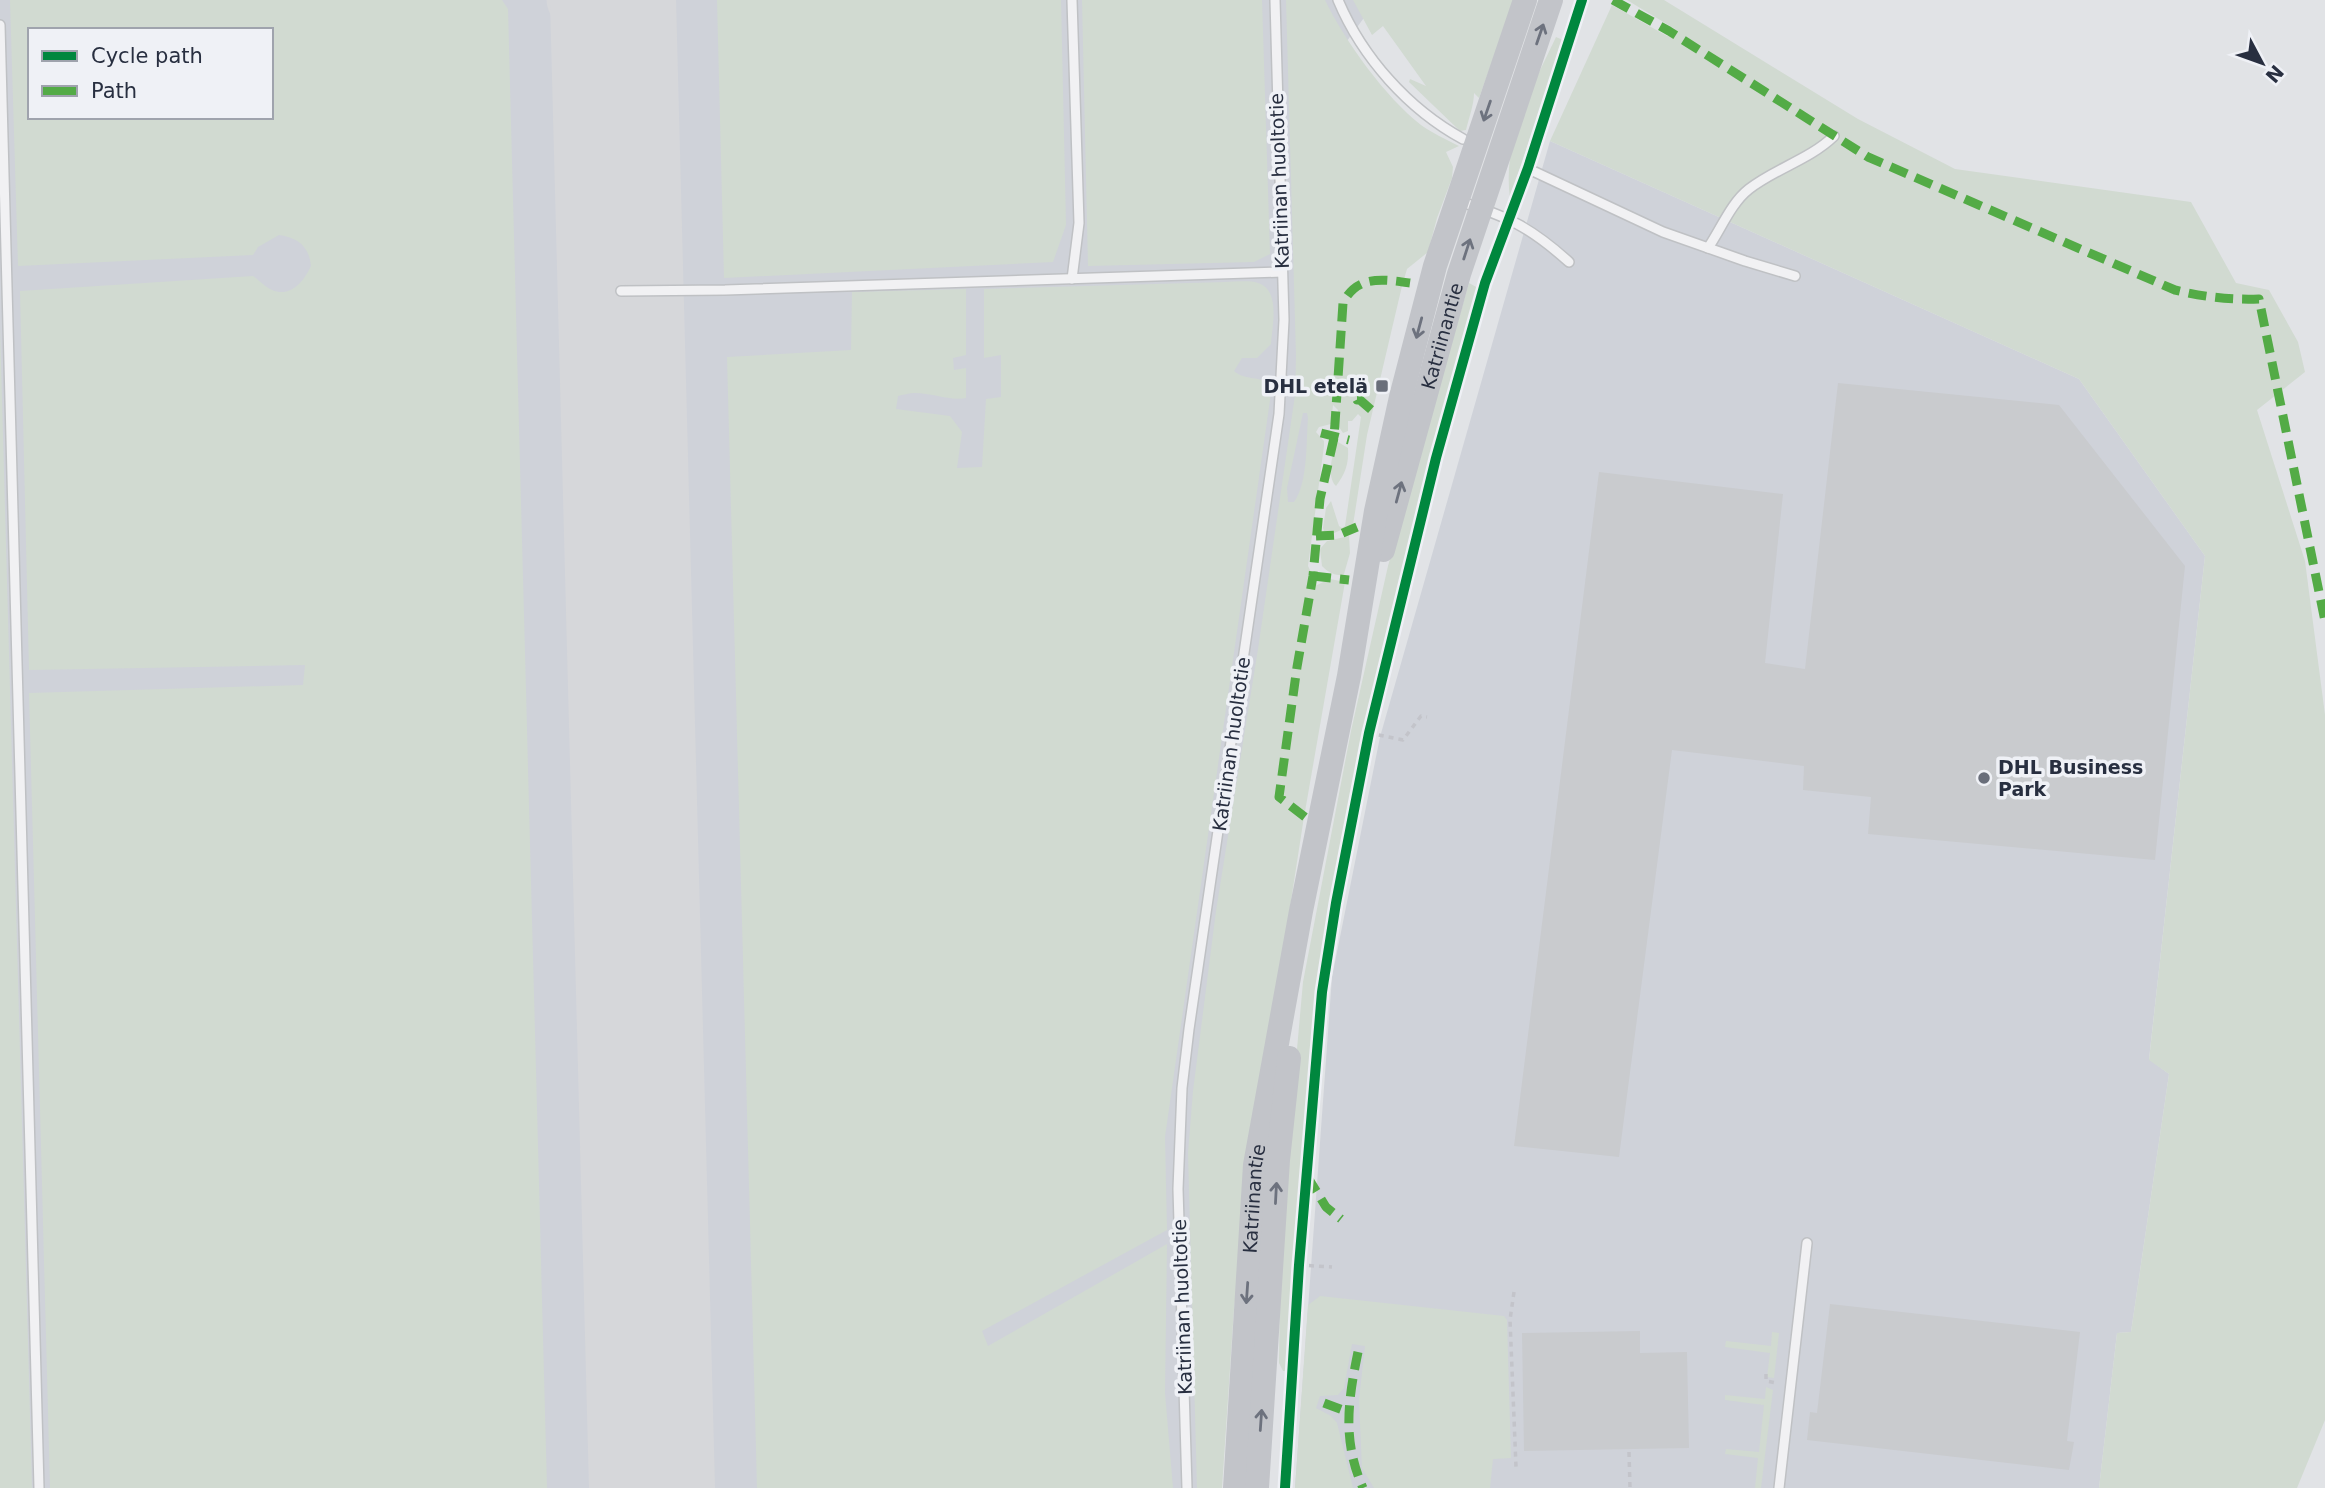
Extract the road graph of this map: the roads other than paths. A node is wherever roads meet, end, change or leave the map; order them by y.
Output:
1 (1072, 0) edge
2 (1275, 0) edge
3 (1338, 0) edge
4 (1525, 0) edge
5 (1551, 0) edge
6 (0, 25) edge
7 (1834, 136) dead end
8 (1463, 139) dead end
9 (1535, 172) dead end
10 (1456, 200) junction
11 (1481, 208) junction
12 (1708, 248) junction
13 (1569, 262) dead end
14 (1282, 272) junction
15 (1796, 276) dead end
16 (1072, 279) junction
17 (621, 290) dead end
18 (1349, 676) junction
19 (1300, 911) junction
20 (1807, 1243) dead end
21 (39, 1488) edge
22 (1187, 1488) edge
23 (1235, 1488) edge
24 (1257, 1488) edge
25 (1779, 1488) edge

1 - 16 lane
2 - 14 lane, Katriinan huoltotie
3 - 8 lane
4 -> 10 main road, Katriinantie
11 -> 5 main road, Katriinantie
6 - 21 lane
7 - 12 lane
9 - 12 lane
10 - 11 lane
10 -> 18 main road, Katriinantie
11 - 13 lane
18 -> 11 main road, Katriinantie
12 - 15 lane
14 - 16 lane
14 - 22 lane, Katriinan huoltotie
16 - 17 lane
18 - 19 main road, Katriinantie
19 -> 23 main road, Katriinantie
24 -> 19 main road, Katriinantie
20 - 25 lane

